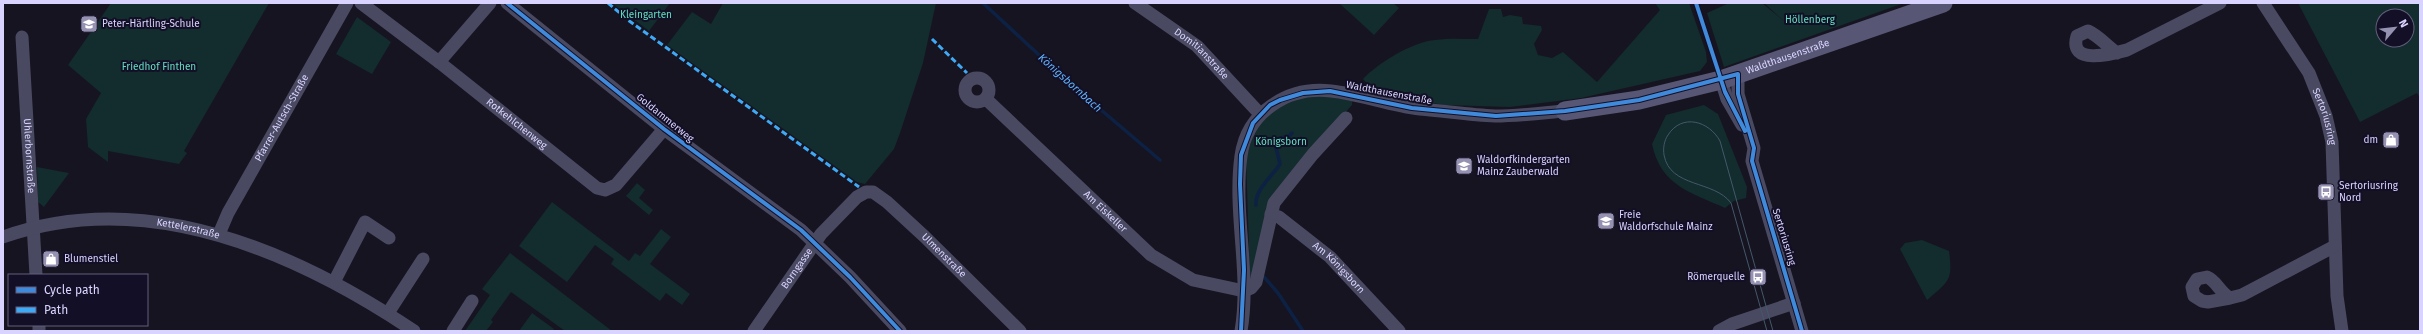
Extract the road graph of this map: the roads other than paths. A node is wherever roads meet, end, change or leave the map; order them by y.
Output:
1 (347, 3) edge
2 (361, 3) edge
3 (489, 3) edge
4 (507, 3) edge
5 (1135, 3) edge
6 (1943, 3) edge
7 (2220, 3) edge
8 (2263, 3) edge
9 (22, 37) dead end
10 (2117, 53) dead end
11 (439, 62) junction
12 (1738, 74) junction
13 (1721, 80) junction
14 (986, 99) dead end
15 (1565, 111) joint
16 (1260, 114) junction
17 (1346, 118) dead end
18 (664, 129) junction
19 (1754, 148) junction
20 (862, 194) joint
21 (1271, 214) junction
22 (34, 226) junction
23 (219, 234) junction
24 (3, 237) edge
25 (389, 238) dead end
26 (814, 243) junction
27 (2335, 246) junction
28 (423, 259) dead end
29 (36, 274) edge
30 (334, 282) junction
31 (1244, 291) junction
32 (2230, 298) dead end
33 (472, 300) dead end
34 (1794, 303) junction
35 (388, 314) junction
36 (1741, 326) edge
37 (414, 331) edge
38 (453, 331) edge
39 (754, 331) edge
40 (900, 331) edge
41 (1020, 331) edge
42 (1241, 331) edge
43 (1399, 331) edge
44 (1719, 331) edge
45 (1802, 331) edge
46 (2342, 331) edge

1 - 23 street, Pfarrer-Autsch-Straße
2 - 11 street, Rotkehlchenweg
3 - 11 street
4 - 18 street, Goldammerweg
5 - 16 street, Domitianstraße
6 - 12 street, Waldthausenstraße
7 - 10 street
8 - 27 street, Sertoriusring
9 - 22 street, Uhlerbornstraße
11 - 18 street, Rotkehlchenweg
12 - 13 street, Waldthausenstraße
12 - 19 street, Sertoriusring
13 - 15 street, Waldthausenstraße
13 - 19 street, Sertoriusring
14 - 31 street, Am Eiskeller
15 - 16 street, Waldthausenstraße
16 - 31 street, Waldthausenstraße
17 - 21 street
18 - 26 street, Goldammerweg
19 - 34 street, Sertoriusring
20 - 26 street, Borngasse
20 - 41 street, Ulmenstraße
21 - 31 street
21 - 43 street, Am Königsborn
22 - 23 street, Kettelerstraße
22 - 24 street, Kettelerstraße
22 - 29 street, Uhlerbornstraße
23 - 30 street, Kettelerstraße
25 - 30 street
26 - 39 street, Borngasse
26 - 40 street, Goldammerweg
27 - 32 street
27 - 46 street, Sertoriusring
28 - 35 street
30 - 35 street, Kettelerstraße
31 - 42 street, Waldthausenstraße
33 - 38 street
34 - 36 street
34 - 45 street, Sertoriusring
35 - 37 street, Kettelerstraße
36 - 44 street

